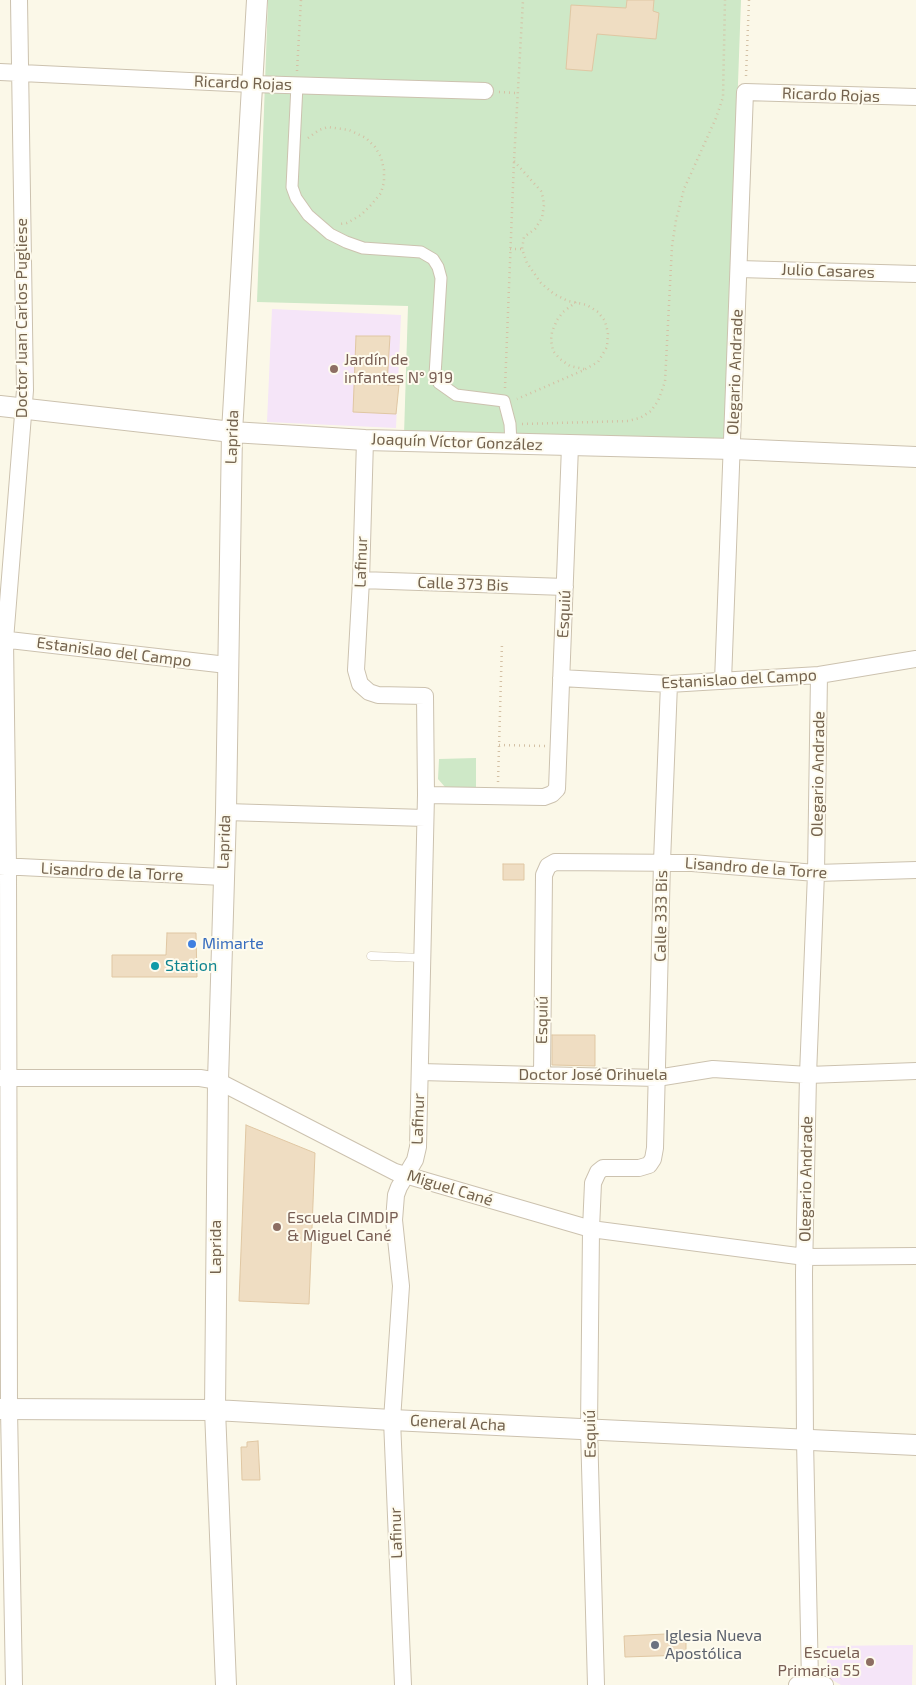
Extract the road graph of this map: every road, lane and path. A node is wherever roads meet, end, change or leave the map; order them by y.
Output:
1 (19, 0) edge
2 (257, 0) edge
3 (301, 0) edge
4 (523, 0) edge
5 (725, 0) edge
6 (749, 0) edge
7 (0, 72) edge
8 (20, 73) junction
9 (252, 84) junction
10 (297, 85) junction
11 (486, 91) dead end
12 (745, 92) junction
13 (916, 97) edge
14 (295, 150) junction
15 (514, 161) junction
16 (314, 220) junction
17 (510, 249) junction
18 (522, 249) junction
19 (739, 269) junction
20 (916, 274) edge
21 (576, 302) junction
22 (586, 369) junction
23 (504, 401) junction
24 (0, 406) edge
25 (23, 409) junction
26 (510, 424) junction
27 (232, 432) junction
28 (366, 440) junction
29 (511, 444) junction
30 (570, 446) junction
31 (733, 449) junction
32 (916, 457) edge
33 (361, 580) junction
34 (565, 587) junction
35 (2, 640) edge
36 (502, 643) dead end
37 (916, 659) edge
38 (227, 665) junction
39 (819, 675) junction
40 (561, 678) junction
41 (723, 681) junction
42 (669, 684) junction
43 (499, 745) junction
44 (558, 746) junction
45 (426, 795) junction
46 (498, 796) junction
47 (226, 812) junction
48 (425, 818) junction
49 (662, 862) junction
50 (4, 867) edge
51 (916, 870) edge
52 (816, 874) junction
53 (544, 875) joint
54 (223, 877) junction
55 (371, 956) dead end
56 (422, 958) junction
57 (916, 1071) edge
58 (420, 1072) junction
59 (542, 1075) junction
60 (808, 1075) junction
61 (4, 1078) edge
62 (657, 1078) junction
63 (218, 1081) junction
64 (406, 1176) junction
65 (593, 1183) joint
66 (591, 1230) junction
67 (916, 1256) edge
68 (805, 1257) junction
69 (4, 1409) edge
70 (215, 1410) junction
71 (392, 1420) junction
72 (589, 1429) junction
73 (805, 1440) junction
74 (916, 1445) edge
75 (811, 1684) edge
76 (14, 1685) edge
77 (226, 1685) edge
78 (403, 1685) edge
79 (596, 1685) edge

1 - 8 street, Doctor Juan Carlos Pugliese
2 - 9 street, Laprida
3 - 10 path
4 - 15 path
5 - 26 path
6 - 12 path
7 - 8 street, Ricardo Rojas
8 - 9 street, Ricardo Rojas
8 - 25 street, Doctor Juan Carlos Pugliese
9 - 10 street, Ricardo Rojas
9 - 27 street, Laprida
10 - 11 street, Ricardo Rojas
10 - 14 street
12 - 13 street, Ricardo Rojas
12 - 19 street, Olegario Andrade
14 - 16 street
14 - 16 path
15 - 17 path
15 - 18 path
16 - 23 street
17 - 18 path
17 - 23 path
18 - 21 path
19 - 20 street, Julio Casares
19 - 31 street, Olegario Andrade
21 - 22 path
21 - 22 path
22 - 23 path
23 - 26 street
24 - 25 street, Joaquín Víctor González
25 - 27 street, Joaquín Víctor González
25 - 35 street, Doctor Juan Carlos Pugliese
26 - 29 street
27 - 28 street, Joaquín Víctor González
27 - 38 street, Laprida
28 - 29 street, Joaquín Víctor González
28 - 33 street, Lafinur
29 - 30 street, Joaquín Víctor González
30 - 31 street, Joaquín Víctor González
30 - 34 street, Esquiú
31 - 32 street, Joaquín Víctor González
31 - 41 street, Olegario Andrade
33 - 34 street, Calle 373 Bis
33 - 45 street, Lafinur
34 - 40 street, Esquiú
35 - 38 street, Estanislao del Campo
35 - 50 street, Doctor Juan Carlos Pugliese
36 - 43 path
37 - 39 street, Estanislao del Campo
38 - 47 street, Laprida
39 - 41 street, Estanislao del Campo
39 - 52 street, Olegario Andrade
40 - 42 street, Estanislao del Campo
40 - 44 street, Esquiú
41 - 42 street, Estanislao del Campo
42 - 49 street, Calle 333 Bis
43 - 44 path
43 - 46 path
44 - 46 street, Esquiú
45 - 46 street
45 - 48 street, Lafinur
47 - 48 street
47 - 54 street, Laprida
48 - 56 street, Lafinur
49 - 52 street, Lisandro de la Torre
49 - 53 street, Lisandro de la Torre
49 - 62 street, Calle 333 Bis
50 - 54 street, Lisandro de la Torre
50 - 61 street, Doctor Juan Carlos Pugliese
51 - 52 street, Lisandro de la Torre
52 - 60 street, Olegario Andrade
53 - 59 street, Esquiú
54 - 63 street, Laprida
55 - 56 lane
56 - 58 street, Lafinur
57 - 60 street, Doctor José Orihuela
58 - 59 street, Doctor José Orihuela
58 - 64 street, Lafinur
59 - 62 street, Doctor José Orihuela
60 - 62 street, Doctor José Orihuela
60 - 68 street, Olegario Andrade
61 - 63 street, Miguel Cané
61 - 69 street, Doctor Juan Carlos Pugliese
62 - 65 street, Calle 333 Bis
63 - 64 street, Miguel Cané
63 - 70 street, Laprida
64 - 66 street, Miguel Cané
64 - 71 street, Lafinur
65 - 66 street, Esquiú
66 - 68 street, Miguel Cané
66 - 72 street, Esquiú
67 - 68 street, Miguel Cané
68 - 73 street, Olegario Andrade
69 - 70 street, General Acha
69 - 76 street, Doctor Juan Carlos Pugliese
70 - 71 street, General Acha
70 - 77 street, Laprida
71 - 72 street, General Acha
71 - 78 street, Lafinur
72 - 73 street, General Acha
72 - 79 street, Esquiú
73 - 74 street, General Acha
73 - 75 street, Olegario Andrade

